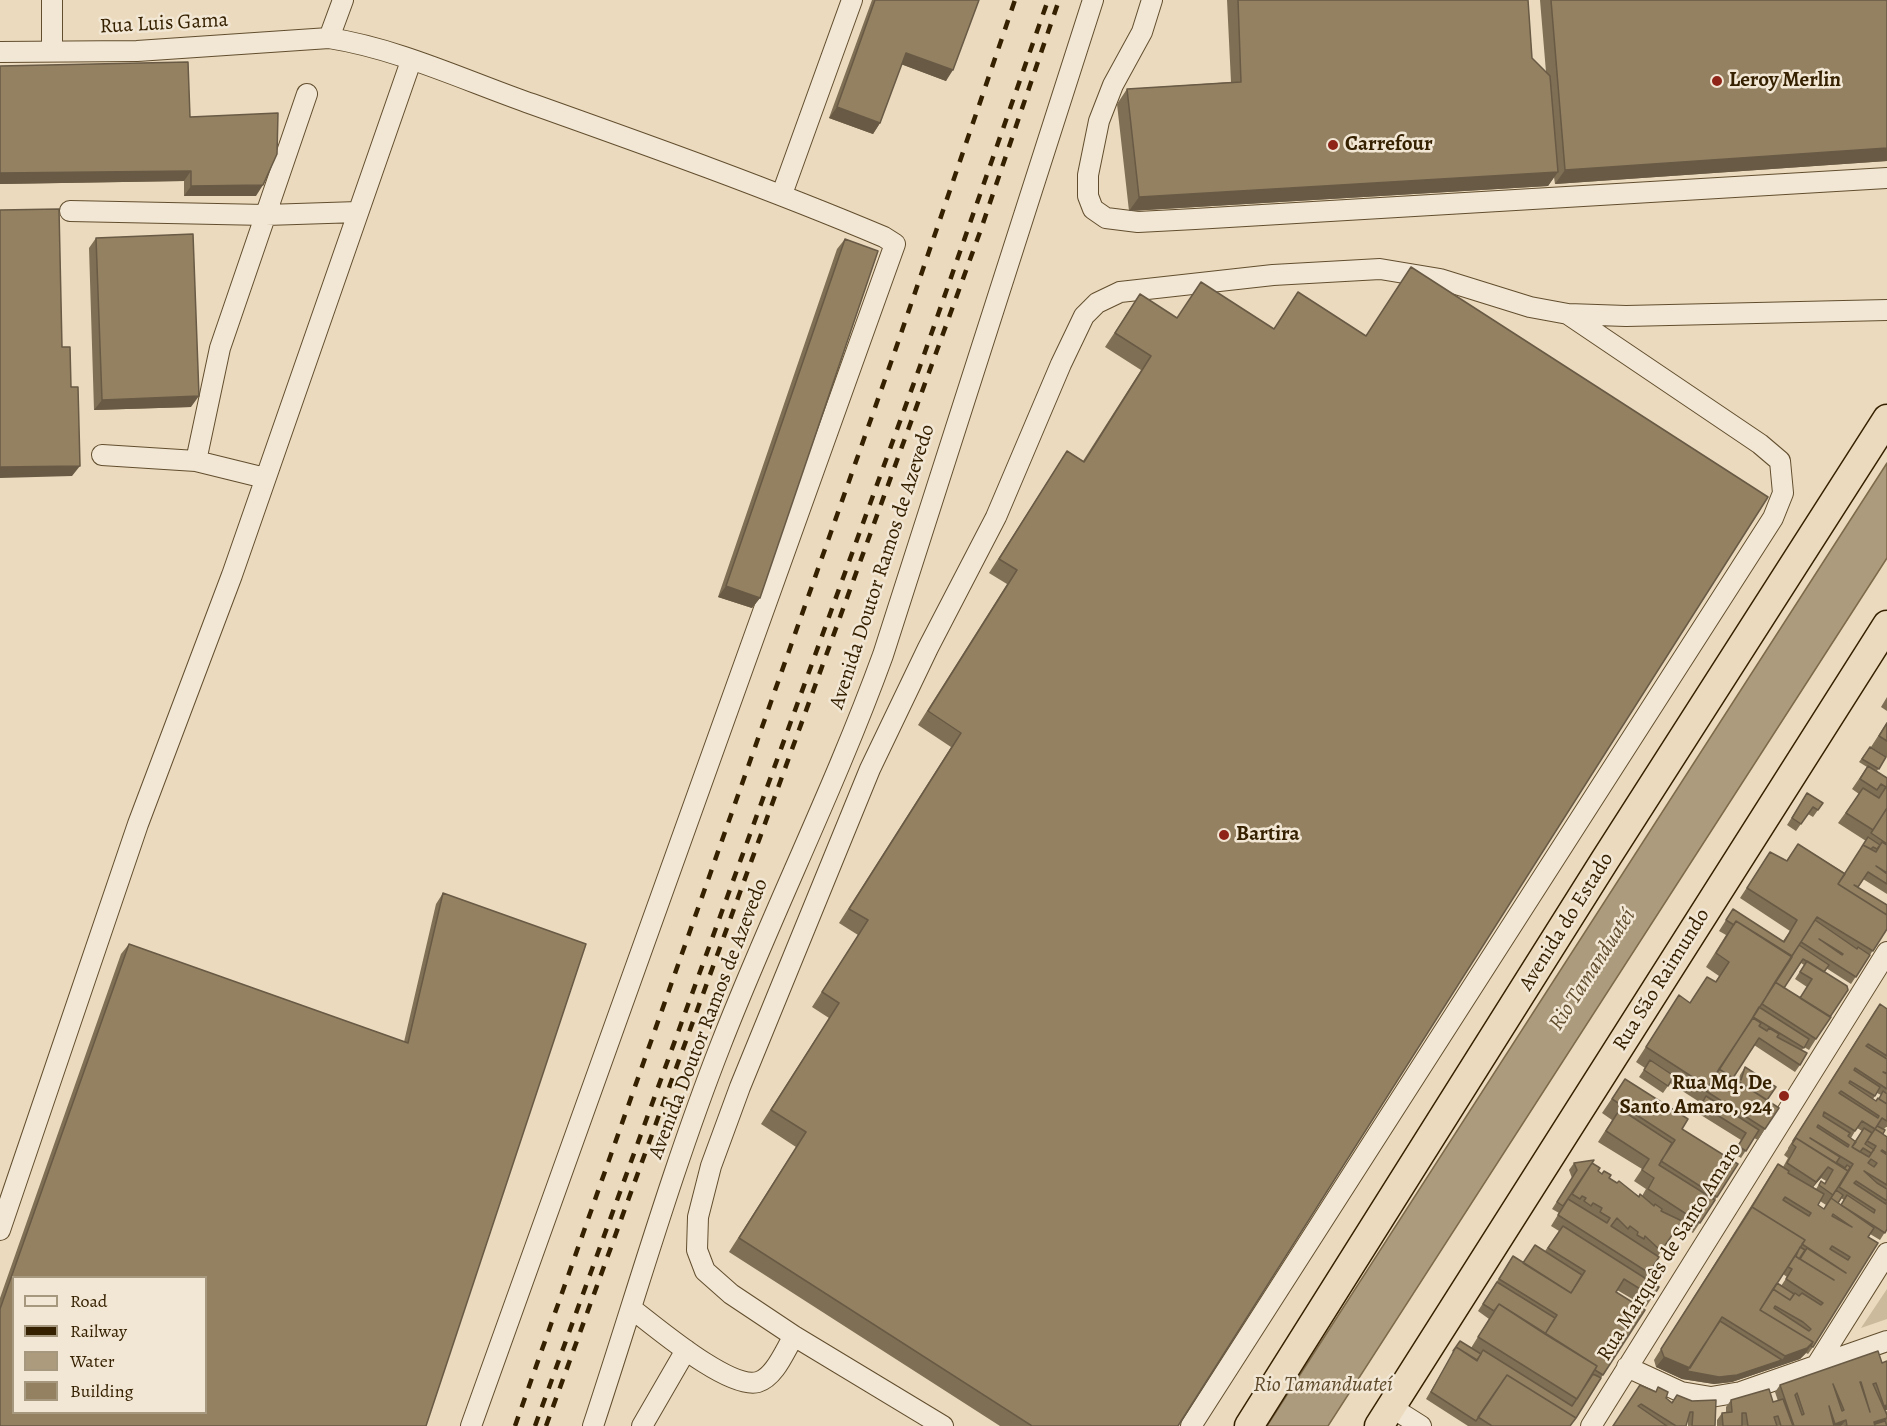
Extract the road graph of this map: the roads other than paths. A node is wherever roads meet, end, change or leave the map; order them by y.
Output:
1 (52, 0) edge
2 (343, 0) edge
3 (852, 0) edge
4 (1093, 0) edge
5 (1152, 0) edge
6 (329, 38) junction
7 (52, 51) junction
8 (0, 52) edge
9 (411, 61) junction
10 (307, 94) dead end
11 (1887, 178) edge
12 (782, 194) junction
13 (70, 211) dead end
14 (358, 212) junction
15 (266, 215) junction
16 (1887, 310) edge
17 (1568, 314) junction
18 (1887, 419) edge
19 (102, 455) dead end
20 (196, 461) junction
21 (265, 478) junction
22 (1887, 625) edge
23 (1887, 952) edge
24 (0, 1230) edge
25 (1887, 1253) edge
26 (632, 1309) junction
27 (794, 1336) junction
28 (1887, 1341) edge
29 (686, 1350) junction
30 (1816, 1366) junction
31 (1627, 1367) junction
32 (1385, 1416) edge
33 (471, 1426) edge
34 (593, 1426) edge
35 (642, 1426) edge
36 (943, 1426) edge
37 (1191, 1426) edge
38 (1249, 1426) edge
39 (1421, 1426) edge
40 (1591, 1426) edge

1 - 7 street
2 - 6 street
3 - 12 street
4 - 26 street, Avenida Doutor Ramos de Azevedo
5 - 11 street
6 - 7 street, Rua Luis Gama
6 - 9 street, Rua Luis Gama
7 - 8 street, Rua Luis Gama
9 - 12 street, Rua Luis Gama
9 - 14 street
10 - 15 street
12 - 33 street, Rua Luis Gama
13 - 15 street
14 - 15 street
14 - 21 street
15 - 20 street
16 - 17 street
17 - 27 street
17 - 37 street
18 - 38 highway, Avenida do Estado
19 - 20 street
20 - 21 street
21 - 24 street
22 - 32 highway, Rua São Raimundo
23 - 31 street, Rua Marquês de Santo Amaro
25 - 30 street
26 - 29 street
26 - 34 street, Avenida Doutor Ramos de Azevedo
27 - 29 street
27 - 36 street
28 - 30 street
29 - 35 street
30 - 31 street
31 - 40 street, Rua Marquês de Santo Amaro
32 - 39 street

